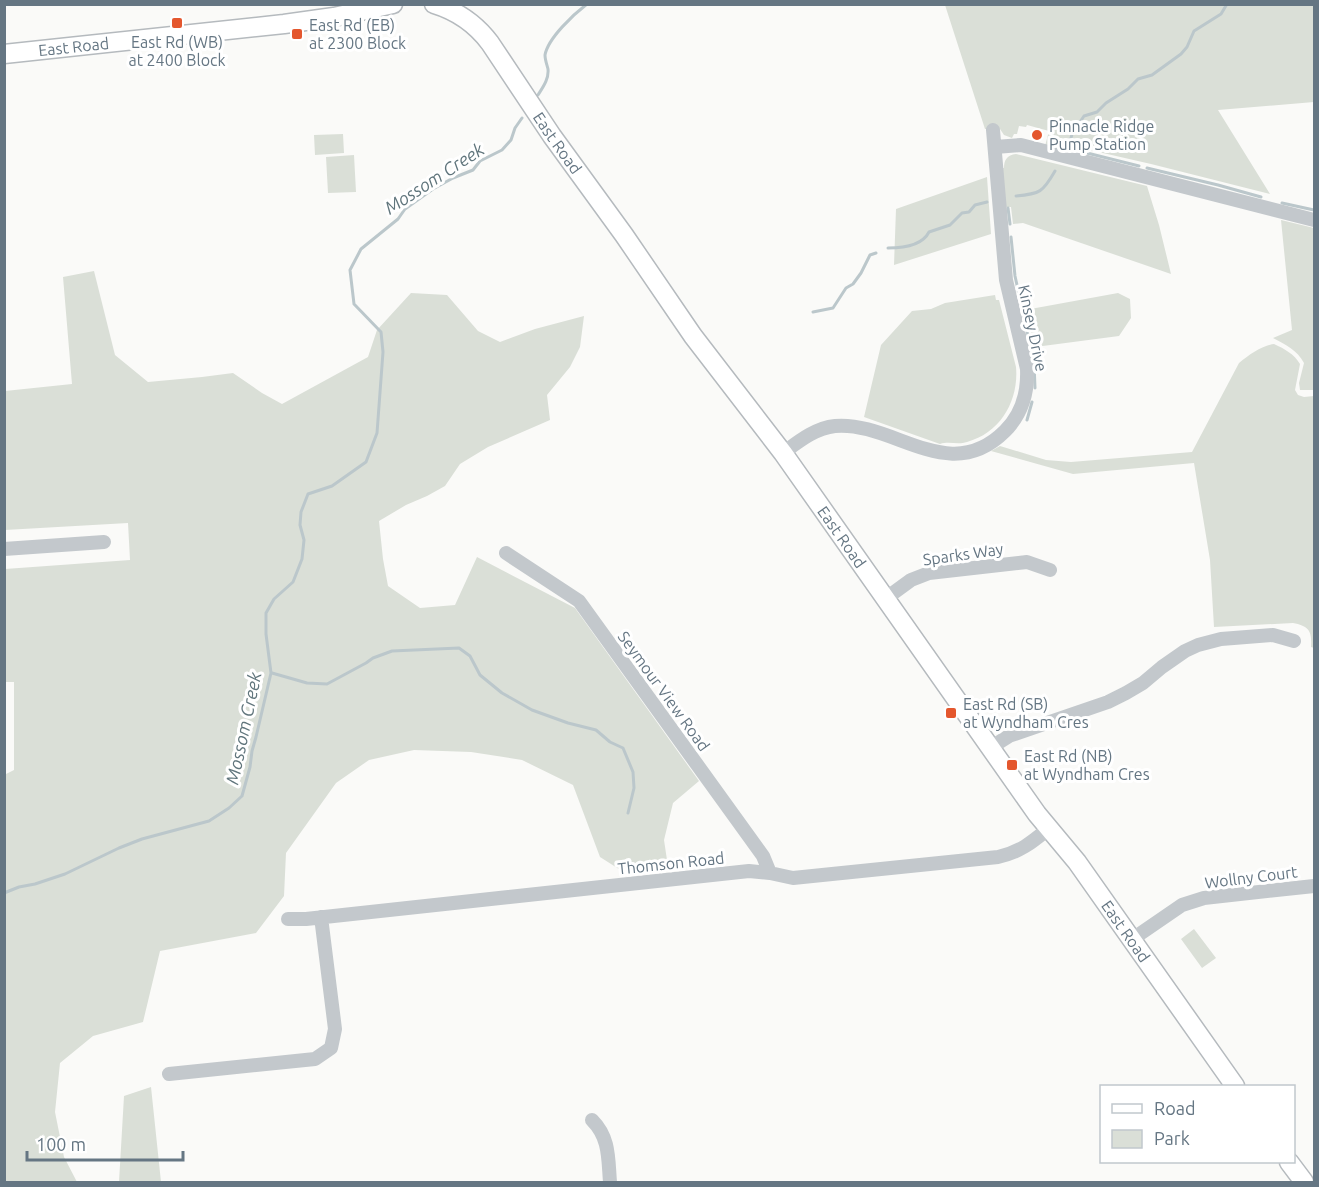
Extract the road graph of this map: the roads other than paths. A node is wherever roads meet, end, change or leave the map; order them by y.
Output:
1 (393, 4) edge
2 (434, 4) edge
3 (4, 54) edge
4 (993, 130) dead end
5 (995, 147) junction
6 (1314, 220) edge
7 (783, 453) junction
8 (104, 542) dead end
9 (4, 549) edge
10 (506, 552) dead end
11 (1050, 570) dead end
12 (885, 599) junction
13 (1294, 641) dead end
14 (990, 748) junction
15 (1048, 829) junction
16 (770, 873) junction
17 (1314, 886) edge
18 (321, 917) junction
19 (288, 919) dead end
20 (1131, 940) junction
21 (169, 1074) dead end
22 (1234, 1085) edge
23 (592, 1120) dead end
24 (1290, 1163) edge
25 (610, 1182) edge
26 (1304, 1182) edge

1 - 3 main road, East Road
2 - 7 main road, East Road
4 - 5 street, Kinsey Drive
5 - 6 street
5 - 7 street, Kinsey Drive
7 - 12 main road, East Road
8 - 9 street
10 - 16 street, Seymour View Road
11 - 12 street, Sparks Way
12 - 14 main road, East Road
13 - 14 street
14 - 15 main road, East Road
15 - 16 street, Thomson Road
15 - 20 main road, East Road
16 - 18 street, Thomson Road
17 - 20 street, Wollny Court
18 - 19 street, Thomson Road
18 - 21 street
20 - 22 main road, East Road
23 - 25 street
24 - 26 main road

